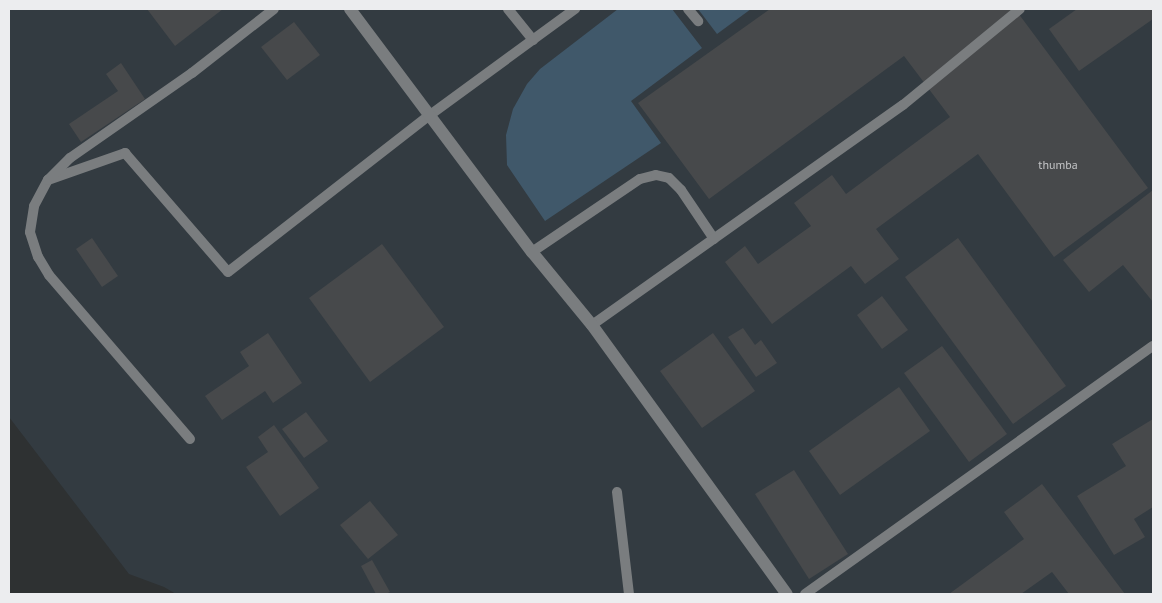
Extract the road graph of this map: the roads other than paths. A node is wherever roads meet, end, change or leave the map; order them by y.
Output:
1 (274, 9) edge
2 (350, 9) edge
3 (508, 9) edge
4 (575, 9) edge
5 (688, 9) edge
6 (1020, 9) edge
7 (698, 22) dead end
8 (532, 40) junction
9 (430, 115) junction
10 (48, 180) junction
11 (714, 239) junction
12 (532, 252) junction
13 (592, 325) junction
14 (1153, 346) edge
15 (190, 439) dead end
16 (617, 492) dead end
17 (629, 594) edge
18 (787, 594) edge
19 (805, 594) edge

1 - 10 lane
2 - 9 street
3 - 8 lane
4 - 8 lane
5 - 7 lane
6 - 11 lane
8 - 9 lane
9 - 10 lane
9 - 12 street
10 - 15 lane
11 - 12 lane
11 - 13 lane
12 - 13 street
13 - 18 street
14 - 19 lane
16 - 17 lane

